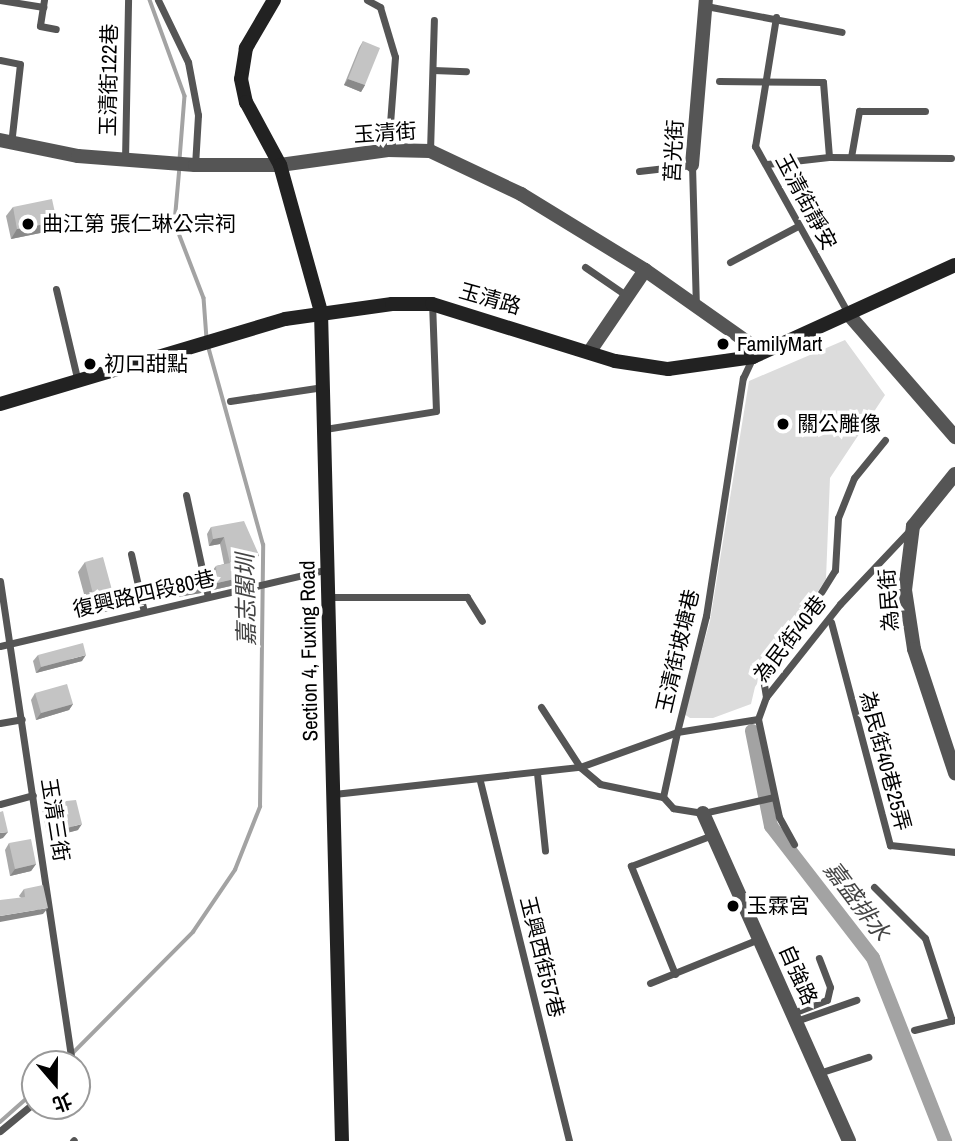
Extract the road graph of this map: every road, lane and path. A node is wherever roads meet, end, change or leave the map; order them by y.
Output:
1 (0, 0) edge
2 (128, 0) edge
3 (158, 0) edge
4 (274, 0) edge
5 (367, 0) edge
6 (706, 3) edge
7 (43, 4) edge
8 (776, 17) junction
9 (435, 20) dead end
10 (56, 29) dead end
11 (842, 32) dead end
12 (0, 60) edge
13 (433, 70) junction
14 (466, 71) dead end
15 (719, 81) dead end
16 (765, 83) junction
17 (925, 111) dead end
18 (6, 142) edge
19 (388, 150) junction
20 (430, 151) junction
21 (830, 157) junction
22 (851, 157) junction
23 (951, 158) dead end
24 (125, 161) junction
25 (767, 164) junction
26 (195, 165) junction
27 (692, 165) junction
28 (280, 166) junction
29 (639, 171) dead end
30 (796, 227) junction
31 (730, 262) dead end
32 (955, 265) edge
33 (585, 267) dead end
34 (645, 270) junction
35 (56, 289) dead end
36 (627, 296) junction
37 (432, 304) junction
38 (696, 304) junction
39 (321, 312) junction
40 (849, 315) junction
41 (590, 351) junction
42 (753, 357) junction
43 (77, 379) junction
44 (323, 387) junction
45 (230, 401) dead end
46 (0, 404) edge
47 (325, 429) junction
48 (955, 437) edge
49 (885, 440) dead end
50 (955, 474) edge
51 (186, 495) dead end
52 (914, 526) junction
53 (131, 554) dead end
54 (328, 569) junction
55 (0, 581) edge
56 (208, 597) junction
57 (328, 597) junction
58 (144, 612) junction
59 (482, 621) dead end
60 (831, 622) junction
61 (10, 644) junction
62 (0, 646) edge
63 (766, 697) junction
64 (541, 707) dead end
65 (22, 719) junction
66 (758, 719) junction
67 (0, 723) edge
68 (677, 732) junction
69 (580, 767) junction
70 (537, 773) junction
71 (955, 773) edge
72 (480, 781) junction
73 (334, 794) junction
74 (33, 795) junction
75 (663, 797) junction
76 (774, 797) junction
77 (0, 804) edge
78 (703, 813) junction
79 (712, 835) junction
80 (794, 844) dead end
81 (545, 852) dead end
82 (955, 852) edge
83 (874, 887) dead end
84 (759, 939) junction
85 (819, 958) dead end
86 (675, 974) junction
87 (649, 983) dead end
88 (856, 1000) dead end
89 (794, 1017) junction
90 (953, 1020) edge
91 (914, 1030) dead end
92 (70, 1050) edge
93 (868, 1056) dead end
94 (819, 1073) junction
95 (21, 1114) edge
96 (0, 1131) edge
97 (342, 1141) edge
98 (569, 1141) edge
99 (849, 1141) edge

1 - 7 lane
2 - 24 lane, 玉清街122巷
3 - 26 lane
4 - 28 street, Section 4, Fuxing Road
5 - 19 lane
6 - 8 lane
6 - 27 street, 莒光街
7 - 10 lane
8 - 11 lane
8 - 16 lane, 玉清街靜安
9 - 13 lane
12 - 18 lane
13 - 14 lane
13 - 20 lane
15 - 16 lane
16 - 21 lane
16 - 25 lane, 玉清街靜安
17 - 22 lane
18 - 24 street, 玉清街
19 - 20 street, 玉清街
19 - 28 street, 玉清街
20 - 34 street, 玉清街
21 - 22 lane
21 - 25 lane
22 - 23 lane
24 - 26 street, 玉清街
25 - 30 lane, 玉清街靜安
26 - 28 street, 玉清街
27 - 29 lane
27 - 38 lane, 莒光街
28 - 39 street, Section 4, Fuxing Road
30 - 31 lane
30 - 40 lane, 玉清街靜安
32 - 40 street, 玉清路
33 - 36 lane
34 - 36 street
34 - 38 street, 玉清街
35 - 43 lane
36 - 41 street
37 - 39 street, 玉清路
37 - 41 street, 玉清路
37 - 47 lane
38 - 42 street, 玉清街
39 - 43 street, 玉清路
39 - 44 street, Section 4, Fuxing Road
40 - 42 street, 玉清路
40 - 48 street
41 - 42 street, 玉清路
42 - 68 lane, 玉清街坡塘巷
43 - 46 street, 玉清路
44 - 45 lane
44 - 47 street, Section 4, Fuxing Road
47 - 54 street, Section 4, Fuxing Road
49 - 63 lane
50 - 52 street
51 - 56 lane
52 - 60 lane, 為民街40巷
52 - 71 street, 為民街
53 - 58 lane
54 - 56 lane, 復興路四段80巷
54 - 57 street, Section 4, Fuxing Road
55 - 61 lane, 玉清三街
56 - 58 lane, 復興路四段80巷
57 - 59 lane
57 - 73 street, Section 4, Fuxing Road
58 - 61 lane, 復興路四段80巷
60 - 63 lane, 為民街40巷
60 - 82 lane, 為民街40巷25弄
61 - 62 lane, 復興路四段80巷
61 - 65 lane, 玉清三街
63 - 66 lane, 為民街40巷
64 - 69 lane
65 - 67 lane
65 - 74 lane, 玉清三街
66 - 68 lane
66 - 76 lane
68 - 69 lane, 玉清街坡塘巷
68 - 75 lane
69 - 70 lane, 玉清街坡塘巷
69 - 75 lane
70 - 72 lane, 玉清街坡塘巷
70 - 81 lane
72 - 73 lane, 玉清街坡塘巷
72 - 98 lane, 玉興西街57巷
73 - 97 street, Section 4, Fuxing Road
74 - 77 lane
74 - 92 lane, 玉清三街
75 - 78 lane
76 - 78 lane
76 - 80 lane
78 - 79 street, 自強路
79 - 84 street, 自強路
79 - 86 lane
83 - 90 lane
84 - 86 lane
84 - 89 street, 自強路
85 - 89 lane
86 - 87 lane
88 - 89 lane
89 - 94 street, 自強路
90 - 91 lane
93 - 94 lane
94 - 99 street, 自強路
95 - 96 lane

